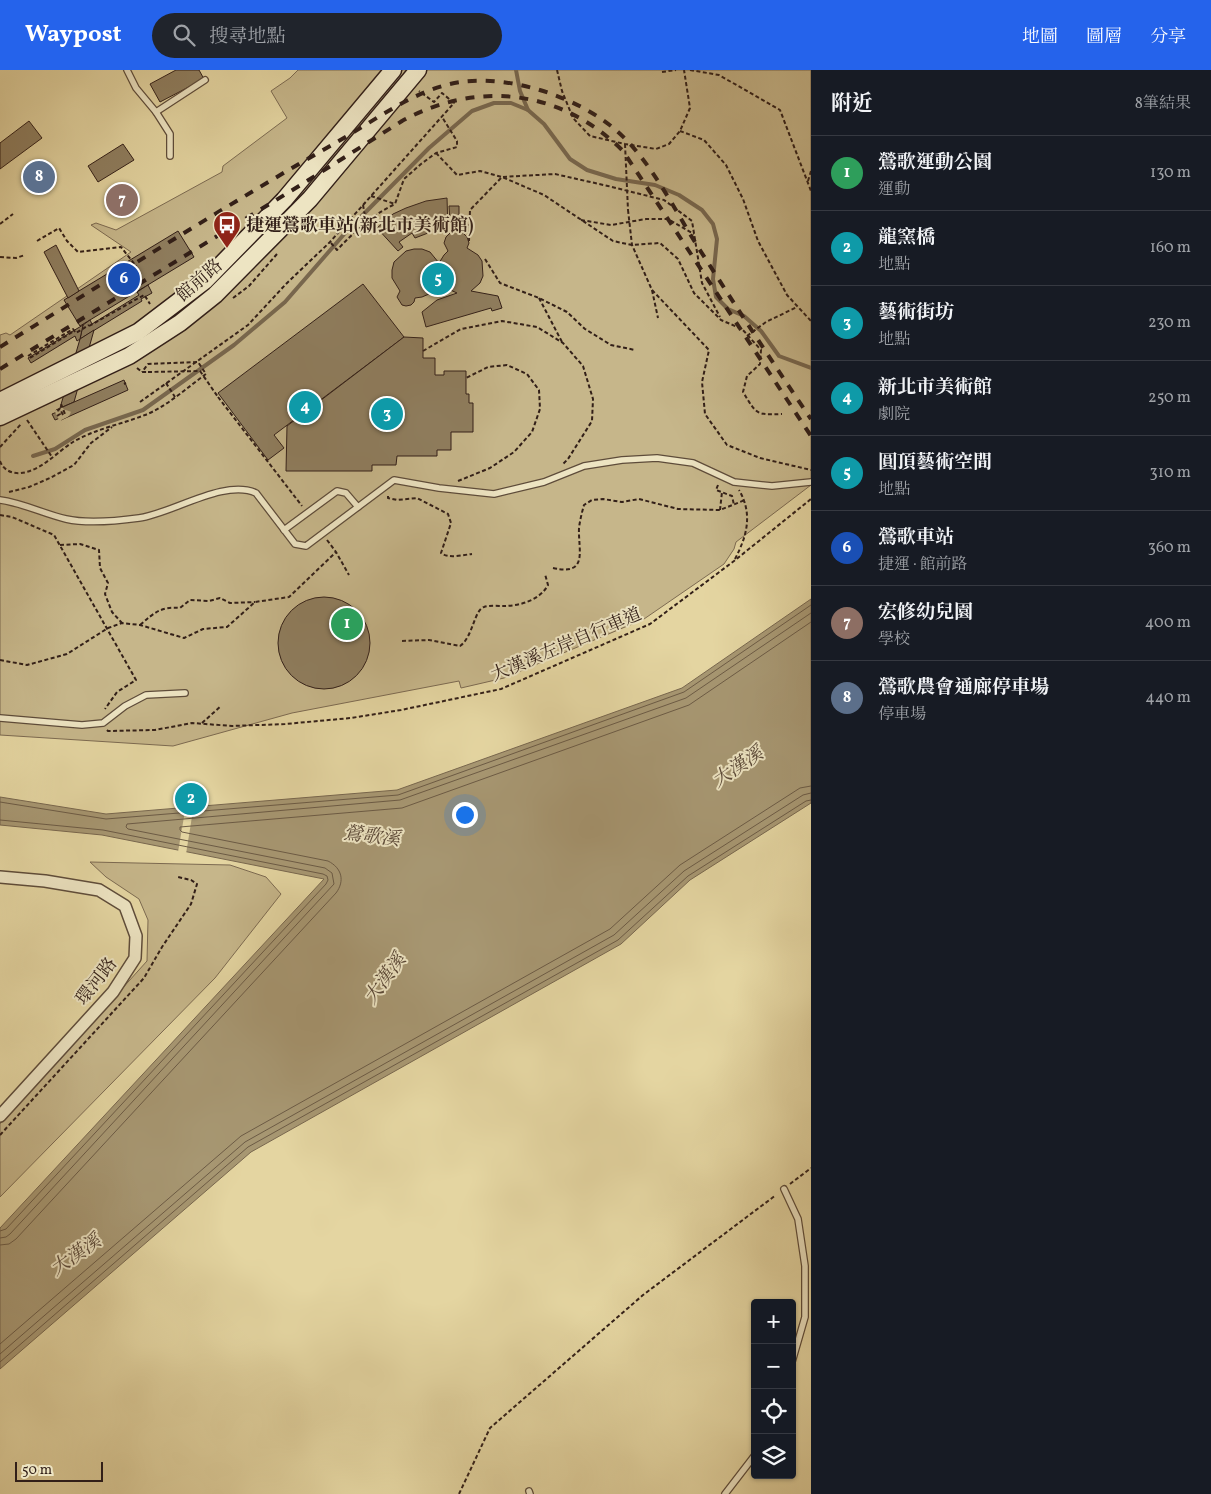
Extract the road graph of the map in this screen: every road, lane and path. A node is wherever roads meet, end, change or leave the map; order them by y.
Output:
1 (127, 70) edge
2 (393, 70) edge
3 (418, 70) edge
4 (557, 70) edge
5 (676, 70) edge
6 (684, 70) edge
7 (690, 70) edge
8 (662, 72) dead end
9 (205, 80) dead end
10 (416, 89) dead end
11 (156, 112) junction
12 (442, 117) junction
13 (680, 131) junction
14 (625, 144) junction
15 (436, 153) junction
16 (170, 156) dead end
17 (811, 171) edge
18 (502, 177) junction
19 (808, 182) junction
20 (811, 191) edge
21 (371, 196) junction
22 (363, 204) junction
23 (395, 204) junction
24 (14, 214) dead end
25 (579, 220) junction
26 (628, 221) junction
27 (366, 222) junction
28 (0, 224) edge
29 (695, 234) junction
30 (38, 241) dead end
31 (469, 241) dead end
32 (330, 242) junction
33 (632, 245) junction
34 (25, 255) dead end
35 (0, 257) edge
36 (485, 259) dead end
37 (128, 271) dead end
38 (652, 290) junction
39 (539, 298) junction
40 (797, 307) junction
41 (153, 308) dead end
42 (658, 318) dead end
43 (721, 320) junction
44 (811, 321) edge
45 (747, 336) junction
46 (562, 343) junction
47 (635, 350) dead end
48 (423, 351) dead end
49 (29, 357) dead end
50 (198, 362) junction
51 (134, 365) dead end
52 (142, 372) junction
53 (466, 378) dead end
54 (166, 383) junction
55 (175, 397) junction
56 (0, 401) edge
57 (60, 401) dead end
58 (140, 402) dead end
59 (782, 414) dead end
60 (57, 416) dead end
61 (0, 417) edge
62 (116, 424) junction
63 (0, 447) edge
64 (52, 457) junction
65 (0, 461) edge
66 (562, 465) dead end
67 (811, 470) edge
68 (720, 476) junction
69 (734, 482) junction
70 (811, 482) edge
71 (386, 486) junction
72 (439, 488) junction
73 (10, 492) dead end
74 (722, 492) junction
75 (811, 499) edge
76 (0, 500) edge
77 (745, 500) junction
78 (734, 506) junction
79 (358, 507) junction
80 (720, 510) junction
81 (307, 514) junction
82 (0, 515) edge
83 (284, 530) junction
84 (322, 534) junction
85 (60, 545) junction
86 (336, 552) junction
87 (472, 554) dead end
88 (734, 561) junction
89 (553, 568) dead end
90 (545, 574) dead end
91 (349, 575) dead end
92 (256, 602) junction
93 (122, 623) junction
94 (140, 625) junction
95 (108, 628) junction
96 (402, 642) dead end
97 (0, 660) edge
98 (185, 693) dead end
99 (221, 706) dead end
100 (101, 715) dead end
101 (0, 718) edge
102 (0, 877) edge
103 (0, 1116) edge
104 (811, 1168) edge
105 (784, 1189) junction
106 (796, 1349) edge
107 (751, 1460) edge
108 (459, 1494) edge
109 (724, 1494) edge

1 - 11 lane
2 - 56 street, 館前路
3 - 61 street, 館前路
4 - 14 path
5 - 8 path
6 - 13 path
7 - 19 path
9 - 11 lane
10 - 12 path
11 - 16 lane
12 - 15 path
12 - 21 path
13 - 14 path
13 - 40 path
14 - 26 path, bridge
15 - 18 path
15 - 23 path
17 - 19 path
18 - 25 path
18 - 29 path
18 - 31 path
19 - 20 path
21 - 22 path
21 - 23 path
22 - 27 path
22 - 32 path
23 - 27 path
24 - 28 path
25 - 26 path
25 - 33 path
26 - 29 path
26 - 33 path
27 - 32 path
29 - 43 path
30 - 37 path
32 - 50 path
33 - 38 path
33 - 43 path
34 - 35 path
36 - 39 path
38 - 42 path
38 - 67 path
39 - 46 path
39 - 47 path
40 - 44 path
40 - 45 path
41 - 49 path
43 - 45 path
45 - 59 path
46 - 48 path
46 - 66 path
50 - 52 path
50 - 54 path
50 - 55 path, bridge
51 - 52 path
52 - 81 path, bridge
53 - 72 path
54 - 55 path
54 - 58 path
55 - 62 path
57 - 60 path
62 - 64 path
62 - 73 path
63 - 64 path
64 - 65 path
68 - 69 lane
68 - 72 lane
68 - 74 path
69 - 70 lane
69 - 77 path
71 - 72 lane
71 - 79 lane
71 - 87 path
74 - 78 path
74 - 80 path
75 - 88 path, 大漢溪左岸自行車道
76 - 83 lane
77 - 78 path
77 - 88 path
78 - 80 path
79 - 81 lane
79 - 84 lane
80 - 89 path
81 - 83 lane
82 - 85 path
83 - 84 lane
84 - 86 path
85 - 93 path
85 - 95 path
86 - 91 path
86 - 92 path
88 - 99 path, 大漢溪左岸自行車道
90 - 96 path
92 - 94 path
92 - 94 path
93 - 94 path
93 - 95 path
95 - 97 path
95 - 100 path
98 - 101 lane
102 - 103 street, 環河路
104 - 105 path
105 - 106 lane
105 - 108 path
107 - 109 lane

